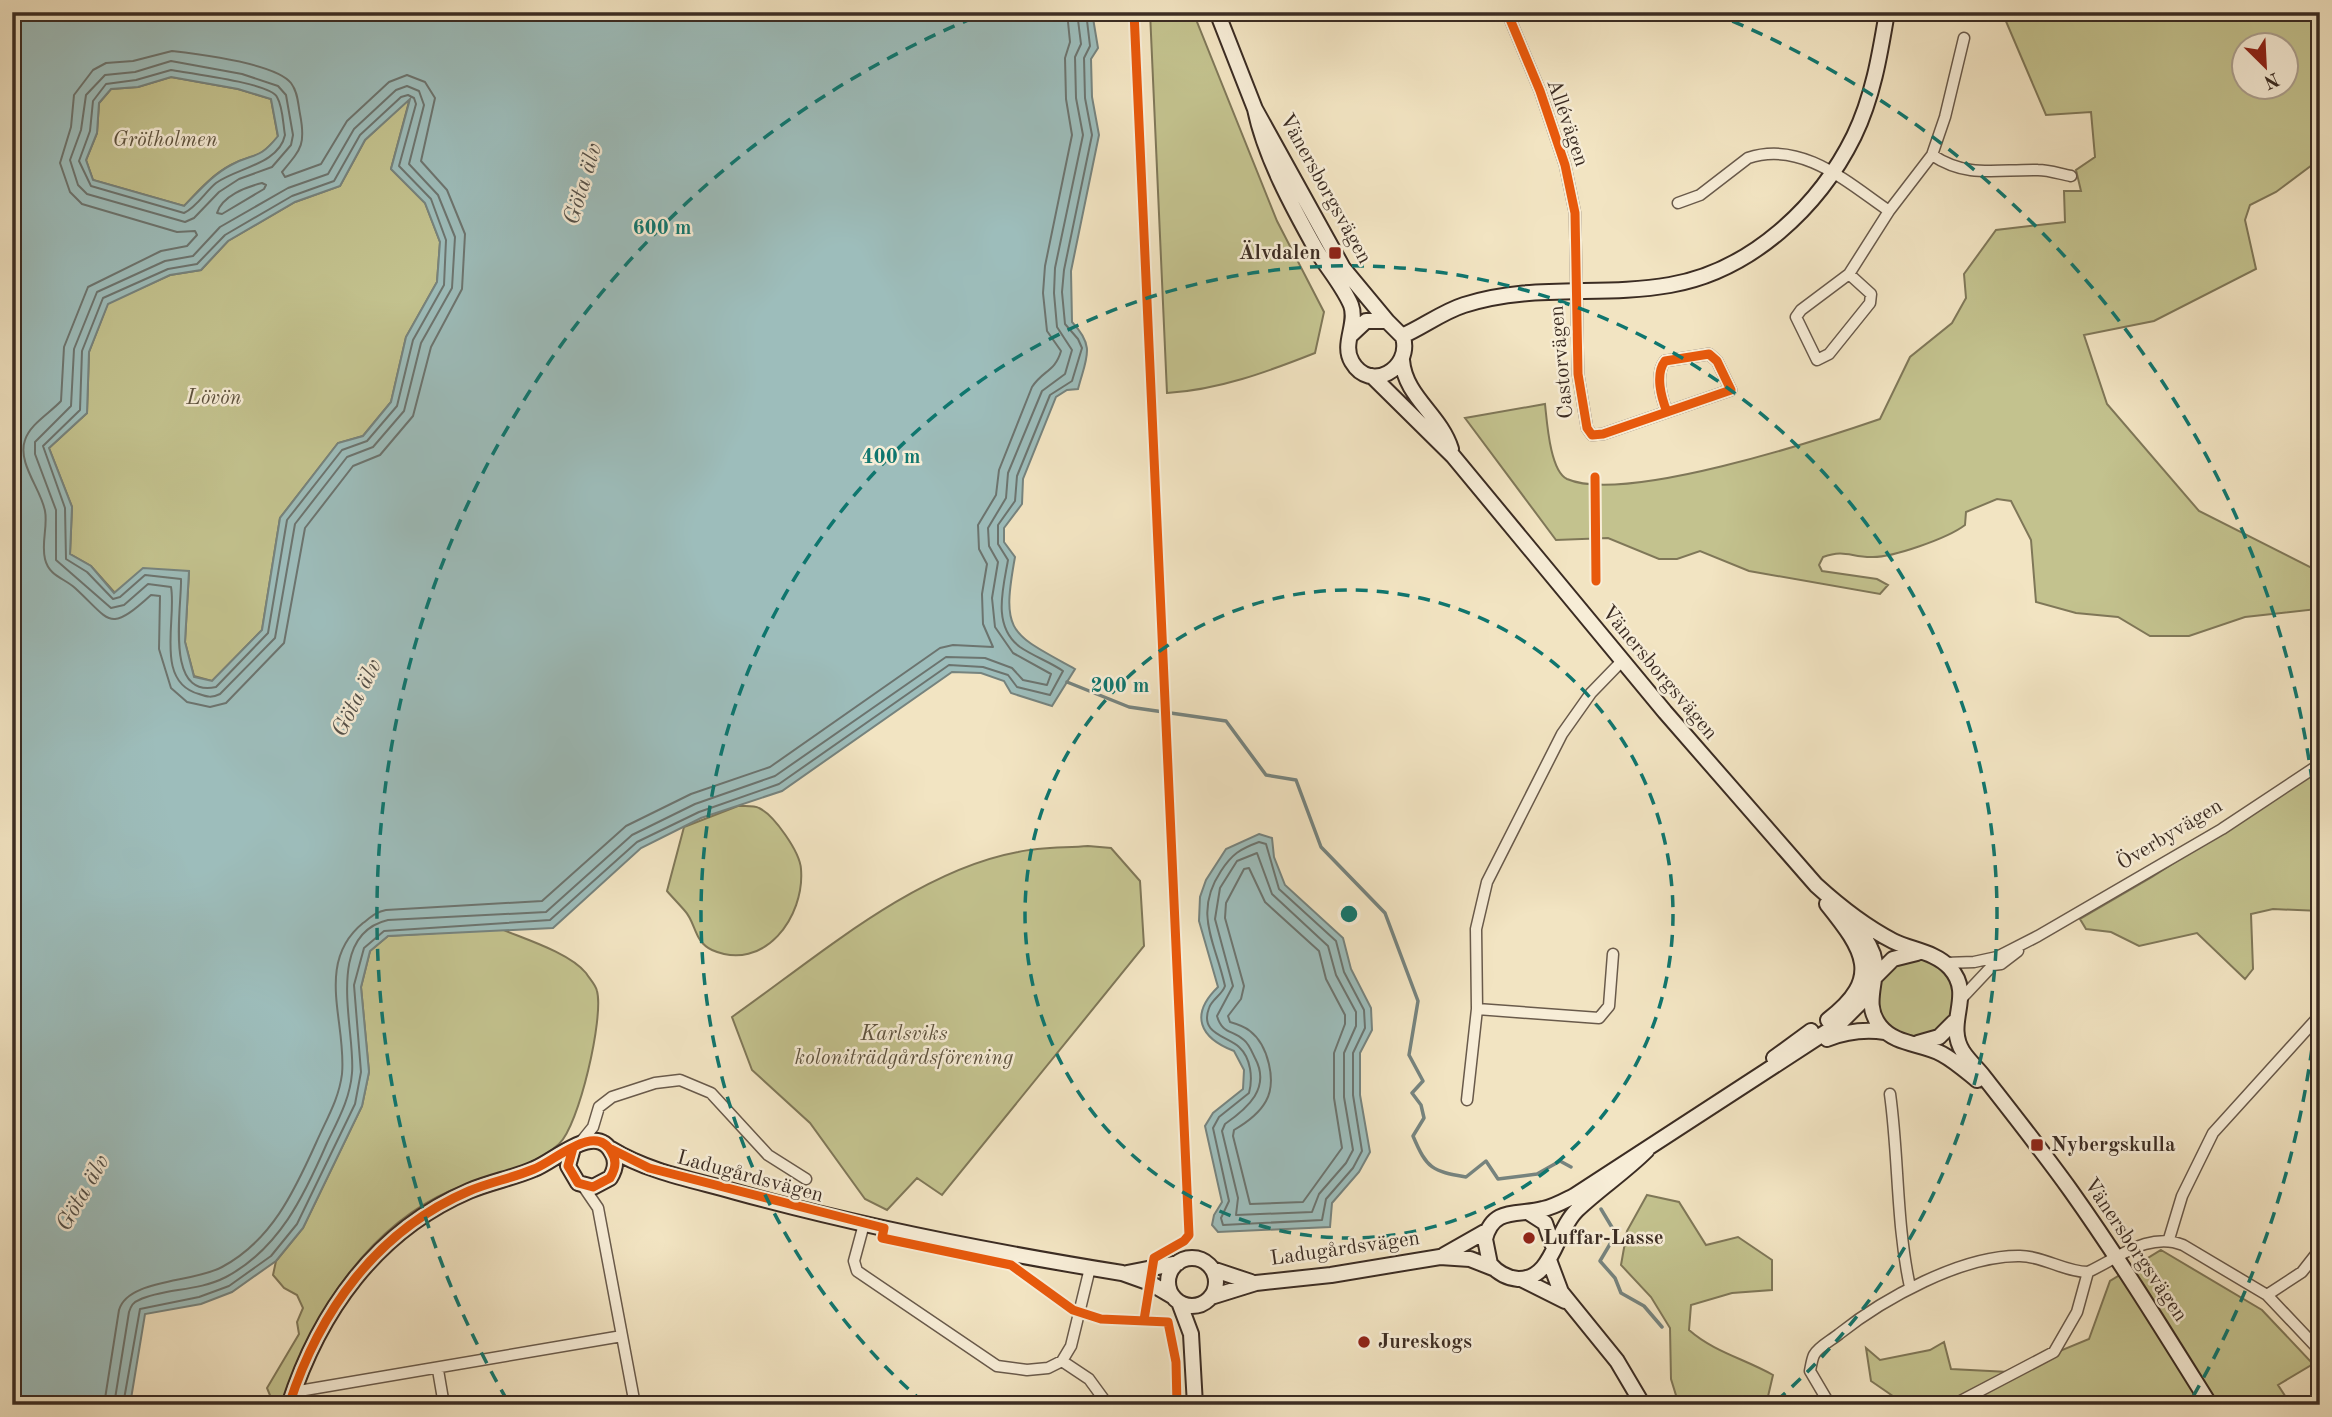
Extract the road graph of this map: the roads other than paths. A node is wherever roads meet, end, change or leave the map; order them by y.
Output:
1 (1217, 12) edge
2 (1507, 12) edge
3 (1887, 12) edge
4 (1964, 38) dead end
5 (1255, 109) junction
6 (1932, 155) junction
7 (1832, 173) junction
8 (2071, 176) dead end
9 (1678, 203) dead end
10 (1889, 211) junction
11 (1849, 274) junction
12 (1575, 290) junction
13 (1387, 321) junction
14 (1350, 336) junction
15 (1402, 336) junction
16 (1402, 360) junction
17 (1373, 376) junction
18 (1667, 412) junction
19 (1453, 456) junction
20 (1622, 661) junction
21 (2320, 764) edge
22 (1816, 885) junction
23 (1842, 909) junction
24 (2038, 936) junction
25 (1917, 953) junction
26 (1614, 954) dead end
27 (1945, 963) junction
28 (1876, 976) junction
29 (1871, 992) junction
30 (1961, 999) junction
31 (1477, 1009) junction
32 (2320, 1015) edge
33 (1954, 1022) junction
34 (1885, 1032) junction
35 (1918, 1043) junction
36 (1800, 1050) junction
37 (1759, 1073) junction
38 (1993, 1090) junction
39 (1890, 1094) dead end
40 (1467, 1100) dead end
41 (593, 1127) junction
42 (577, 1146) junction
43 (607, 1146) junction
44 (1647, 1150) junction
45 (649, 1168) junction
46 (533, 1170) junction
47 (571, 1175) junction
48 (806, 1179) dead end
49 (607, 1181) junction
50 (583, 1186) junction
51 (598, 1208) junction
52 (1528, 1212) junction
53 (864, 1224) junction
54 (1488, 1230) junction
55 (2169, 1239) junction
56 (2320, 1249) edge
57 (1551, 1253) junction
58 (1440, 1257) junction
59 (2116, 1258) junction
60 (1178, 1264) junction
61 (1090, 1268) junction
62 (1493, 1268) junction
63 (1212, 1269) junction
64 (2088, 1272) junction
65 (1122, 1273) junction
66 (1521, 1279) junction
67 (1256, 1283) junction
68 (1910, 1287) junction
69 (2267, 1295) junction
70 (1176, 1299) junction
71 (1209, 1299) junction
72 (1569, 1304) junction
73 (622, 1336) junction
74 (1194, 1352) junction
75 (2320, 1352) edge
76 (1062, 1362) junction
77 (438, 1370) junction
78 (291, 1399) edge
79 (444, 1405) edge
80 (635, 1405) edge
81 (1108, 1405) edge
82 (1195, 1405) edge
83 (1643, 1405) edge
84 (1830, 1405) edge
85 (1954, 1405) edge
86 (2210, 1405) edge

1 - 5 main road, Vänersborgsvägen
2 - 12 street, Allévägen
3 - 7 main road
4 - 6 street
5 - 13 main road, Vänersborgsvägen
5 - 14 main road, Vänersborgsvägen
6 - 8 street
6 - 10 street
7 - 9 street
7 - 10 street
7 - 12 main road
10 - 11 street
11 - 11 street
12 - 15 main road
12 - 18 street, Castorvägen
13 - 14 main road
13 - 15 main road, Vänersborgsvägen
14 - 17 main road, Vänersborgsvägen
15 - 16 main road, Vänersborgsvägen
16 - 17 main road
16 - 19 main road, Vänersborgsvägen
17 - 19 main road, Vänersborgsvägen
18 - 18 street, Castorvägen
19 - 20 main road, Vänersborgsvägen
20 - 22 main road, Vänersborgsvägen
20 - 31 street
21 - 24 street, Överbyvägen
22 - 23 main road, Vänersborgsvägen
22 - 37 main road
23 - 25 main road, Vänersborgsvägen
23 - 28 main road, Vänersborgsvägen
24 - 27 street, Överbyvägen
24 - 30 street, Överbyvägen
25 - 27 main road, Vänersborgsvägen
25 - 28 main road
26 - 31 street
27 - 30 main road
28 - 29 main road
29 - 34 main road
29 - 36 main road
30 - 33 main road
31 - 40 street
32 - 55 street
33 - 35 main road
33 - 38 main road, Vänersborgsvägen
34 - 35 main road, Vänersborgsvägen
34 - 36 main road
35 - 38 main road, Vänersborgsvägen
36 - 37 main road
37 - 44 main road
38 - 59 main road, Vänersborgsvägen
39 - 68 street
41 - 42 street
41 - 43 street
41 - 48 street
42 - 43 main road
42 - 46 main road
42 - 47 main road
43 - 45 main road, Ladugårdsvägen
43 - 49 main road
44 - 52 main road
44 - 57 main road
45 - 49 main road, Ladugårdsvägen
45 - 53 main road, Ladugårdsvägen
46 - 47 main road
46 - 78 main road
47 - 50 main road
49 - 50 main road
49 - 51 street
50 - 51 street
51 - 73 street
52 - 54 main road
52 - 57 main road
53 - 61 main road, Ladugårdsvägen
53 - 76 street
54 - 58 main road, Ladugårdsvägen
54 - 62 main road
55 - 59 street
55 - 69 street
56 - 69 street
57 - 66 main road
57 - 72 main road
58 - 62 main road, Ladugårdsvägen
58 - 67 main road, Ladugårdsvägen
59 - 64 street
59 - 86 main road, Vänersborgsvägen
60 - 63 main road, Ladugårdsvägen
60 - 65 main road, Ladugårdsvägen
60 - 70 main road
61 - 65 main road, Ladugårdsvägen
61 - 76 street
62 - 66 main road
63 - 67 main road, Ladugårdsvägen
63 - 71 main road
64 - 68 street
64 - 85 street
65 - 70 main road, Ladugårdsvägen
66 - 72 main road
67 - 71 main road, Ladugårdsvägen
68 - 84 street
69 - 75 street
70 - 71 main road, Ladugårdsvägen
70 - 74 main road
71 - 74 main road
72 - 83 main road
73 - 77 street
73 - 80 street
74 - 82 main road
76 - 81 street
77 - 78 street
77 - 79 street

